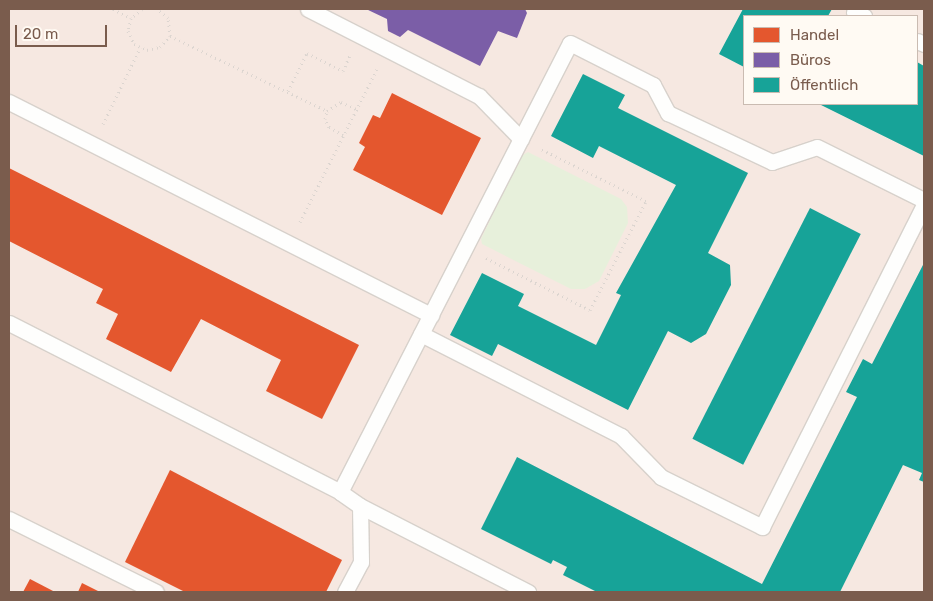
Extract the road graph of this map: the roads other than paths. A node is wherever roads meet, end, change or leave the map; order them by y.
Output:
1 (308, 9) edge
2 (9, 102) edge
3 (521, 139) junction
4 (924, 200) edge
5 (924, 204) edge
6 (431, 315) junction
7 (9, 323) edge
8 (421, 334) junction
9 (340, 492) junction
10 (360, 506) junction
11 (9, 519) edge
12 (156, 592) edge
13 (345, 592) edge
14 (528, 592) edge

1 - 3 lane
2 - 6 lane
3 - 4 lane
3 - 6 lane
5 - 8 lane
6 - 8 lane
7 - 9 lane
8 - 9 lane
9 - 10 lane
10 - 13 lane
10 - 14 lane
11 - 12 lane

